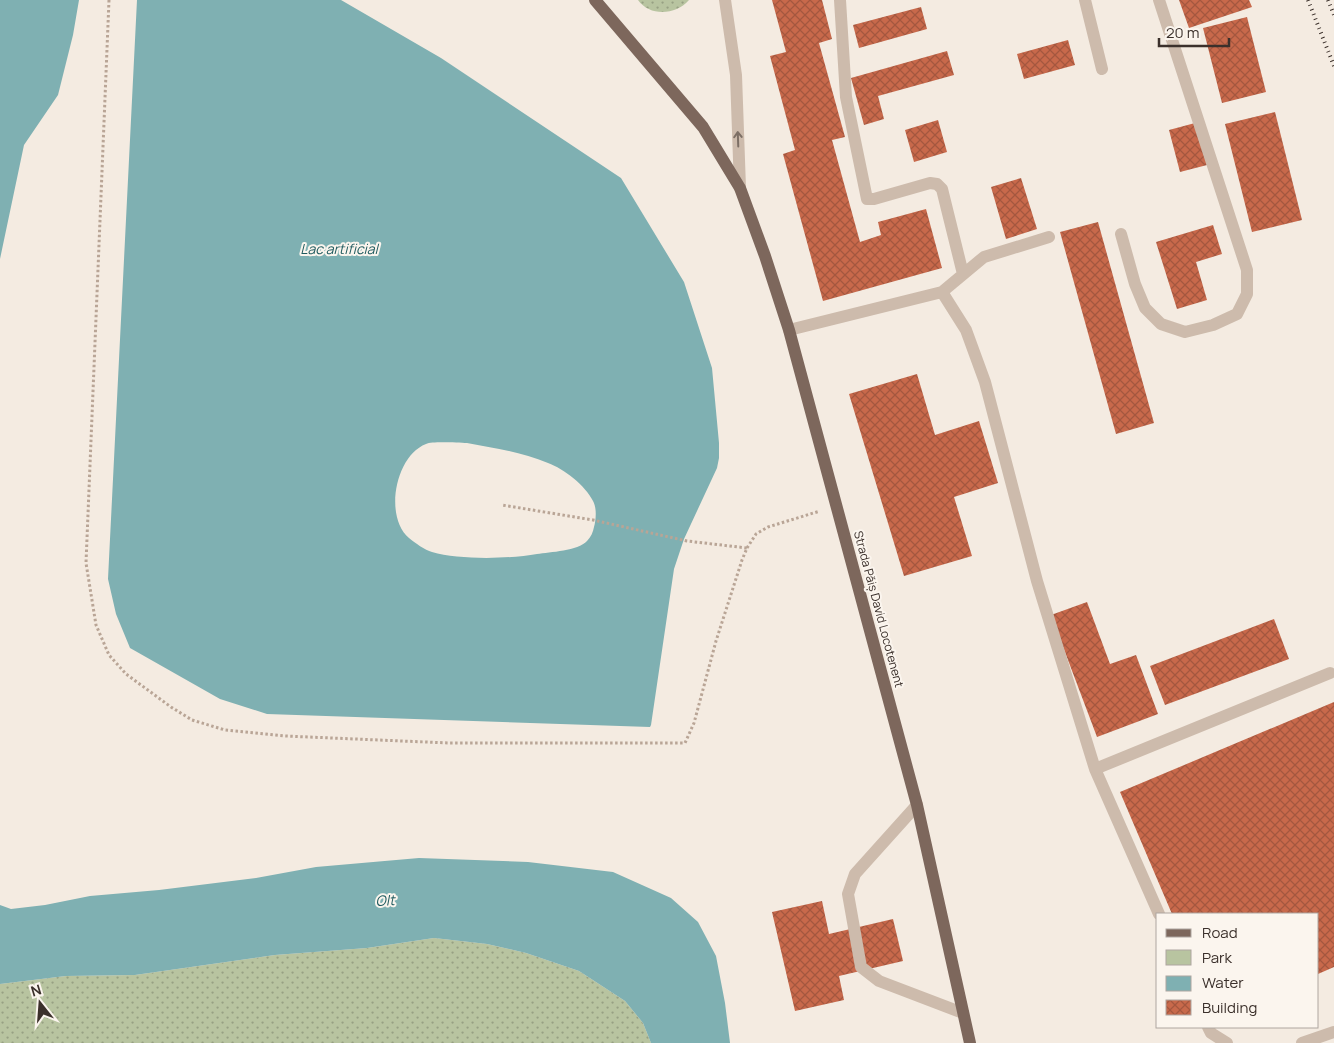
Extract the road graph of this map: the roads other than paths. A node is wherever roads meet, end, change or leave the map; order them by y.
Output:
1 (595, 0) edge
2 (725, 0) edge
3 (840, 0) edge
4 (1085, 0) edge
5 (1159, 0) edge
6 (1102, 69) dead end
7 (740, 188) junction
8 (1121, 234) dead end
9 (1048, 237) dead end
10 (964, 274) junction
11 (942, 292) junction
12 (789, 330) junction
13 (1330, 673) dead end
14 (1095, 769) junction
15 (918, 805) junction
16 (1158, 913) edge
17 (964, 1013) junction
18 (1208, 1028) edge
19 (1334, 1032) edge
20 (970, 1043) edge
21 (1226, 1043) edge
22 (1302, 1043) edge

1 - 7 main road, Strada Păiș David Locotenent
7 -> 2 street, Strada Păiș David Locotenent
3 - 10 street
4 - 6 street
5 - 8 street
7 - 12 main road, Strada Păiș David Locotenent
9 - 10 street
10 - 11 street
11 - 12 street
11 - 14 street
12 - 15 main road, Strada Păiș David Locotenent
13 - 14 street
14 - 16 street
15 - 17 main road, Strada Păiș David Locotenent
15 - 17 street
17 - 20 main road, Strada Păiș David Locotenent
18 - 21 street
19 - 22 street

